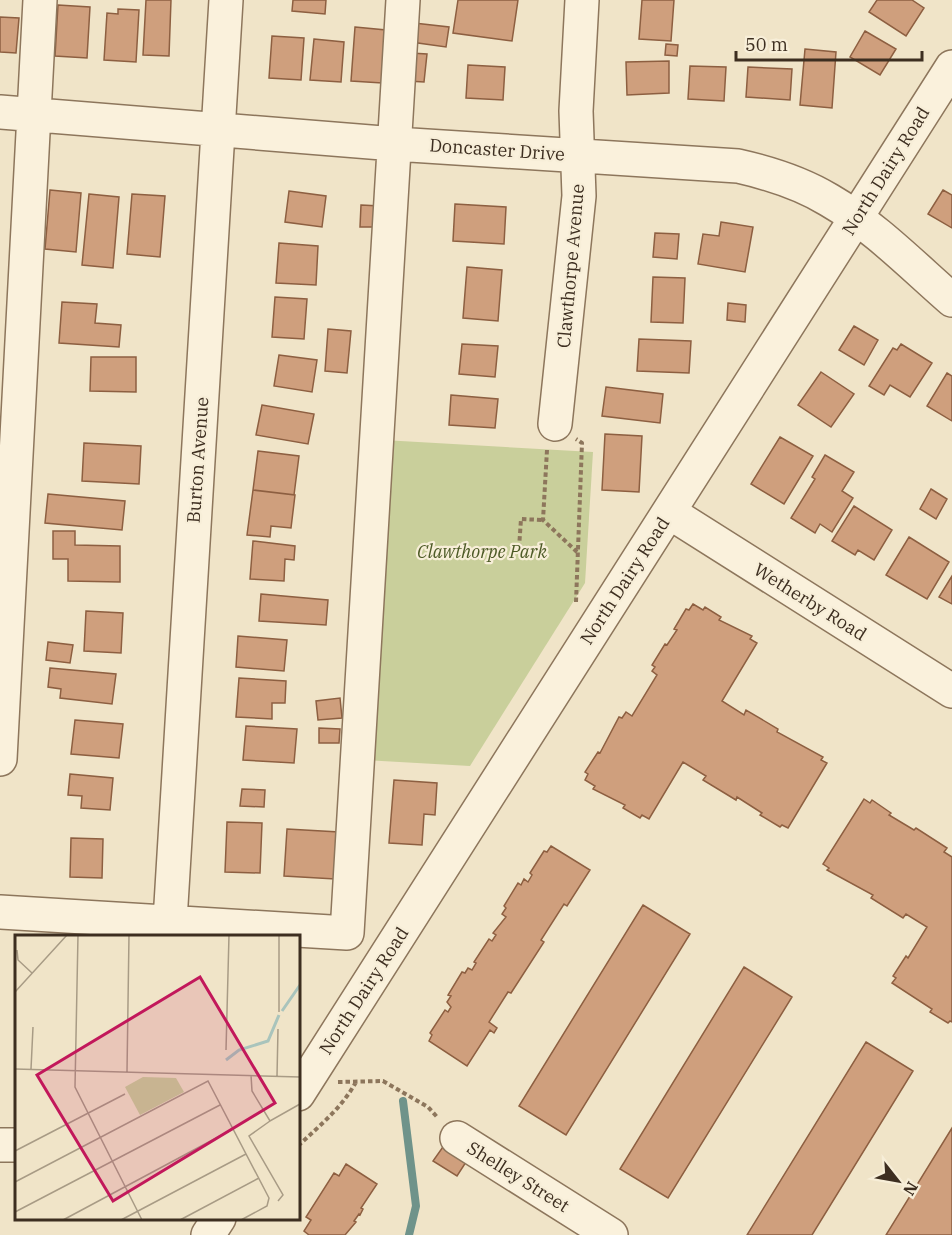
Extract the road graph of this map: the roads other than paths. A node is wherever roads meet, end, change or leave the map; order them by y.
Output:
1 (40, 0) edge
2 (226, 0) edge
3 (403, 0) edge
4 (582, 0) edge
5 (952, 67) edge
6 (0, 112) edge
7 (34, 114) junction
8 (218, 129) junction
9 (395, 144) junction
10 (579, 155) junction
11 (856, 218) junction
12 (952, 300) edge
13 (555, 424) road end
14 (669, 513) junction
15 (952, 691) edge
16 (0, 759) edge
17 (0, 912) edge
18 (170, 921) junction
19 (307, 1081) edge
20 (457, 1138) road end
21 (218, 1220) edge
22 (208, 1235) edge
23 (610, 1235) edge

1 - 7 street
2 - 8 street, Burton Avenue
3 - 9 street
4 - 10 street, Clawthorpe Avenue
5 - 11 street, North Dairy Road
6 - 7 street, Doncaster Drive
7 - 8 street, Doncaster Drive
7 - 16 street
8 - 9 street, Doncaster Drive
8 - 18 street, Burton Avenue
9 - 10 street, Doncaster Drive
9 - 18 street
10 - 11 street, Doncaster Drive
10 - 13 street, Clawthorpe Avenue
11 - 12 street, Doncaster Drive
11 - 14 street, North Dairy Road
14 - 15 street, Wetherby Road
14 - 19 street, North Dairy Road
17 - 18 street
20 - 23 street, Shelley Street
21 - 22 street

